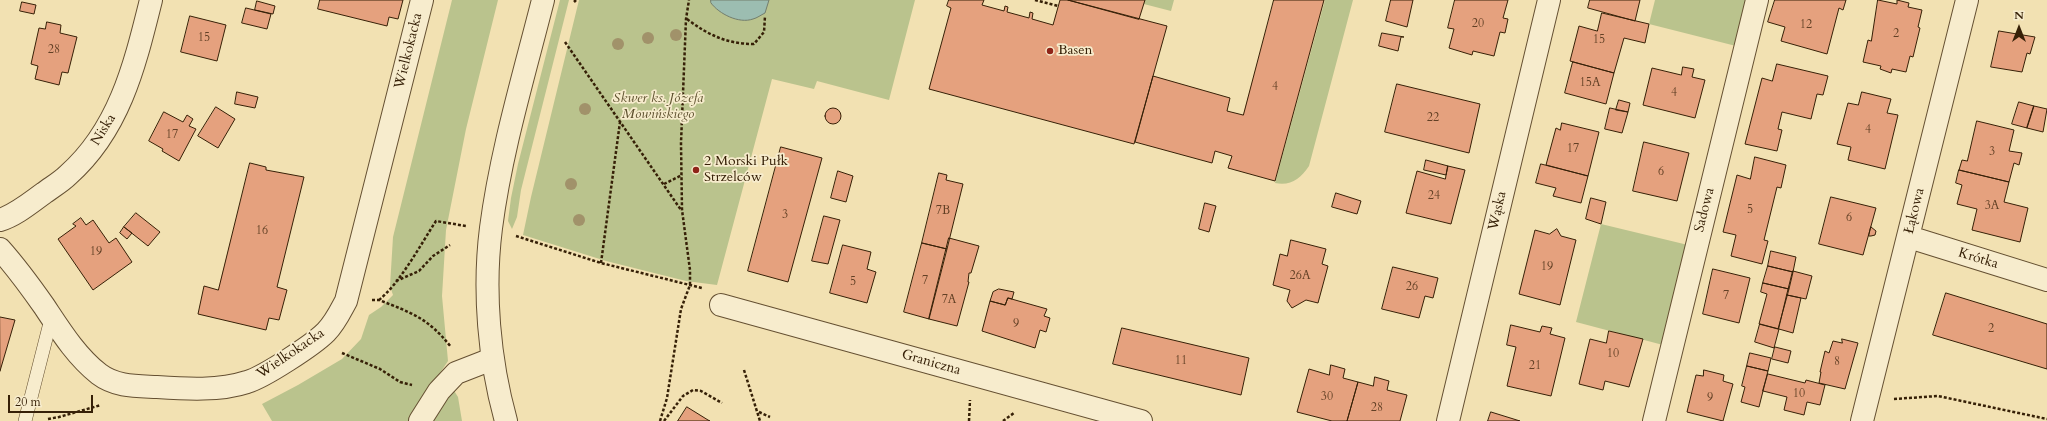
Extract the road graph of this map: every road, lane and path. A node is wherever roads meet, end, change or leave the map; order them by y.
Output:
1 (151, 0) edge
2 (422, 0) edge
3 (543, 0) edge
4 (689, 0) edge
5 (1035, 0) edge
6 (1549, 0) edge
7 (1757, 0) edge
8 (1967, 0) edge
9 (1058, 6) dead end
10 (765, 16) dead end
11 (686, 19) junction
12 (565, 42) dead end
13 (620, 121) junction
14 (682, 175) junction
15 (664, 184) junction
16 (682, 210) junction
17 (0, 220) edge
18 (472, 226) dead end
19 (509, 232) dead end
20 (1908, 237) junction
21 (450, 245) dead end
22 (0, 248) edge
23 (600, 263) junction
24 (2047, 280) edge
25 (396, 282) junction
26 (690, 285) junction
27 (706, 289) dead end
28 (721, 305) dead end
29 (51, 319) junction
30 (452, 349) dead end
31 (342, 353) dead end
32 (492, 359) junction
33 (744, 370) dead end
34 (439, 391) junction
35 (971, 396) dead end
36 (1889, 399) dead end
37 (722, 403) dead end
38 (104, 404) dead end
39 (1021, 409) dead end
40 (759, 412) junction
41 (26, 417) edge
42 (770, 417) dead end
43 (2047, 419) edge
44 (420, 421) edge
45 (506, 421) edge
46 (660, 421) edge
47 (664, 421) edge
48 (760, 421) edge
49 (969, 421) edge
50 (1003, 421) edge
51 (1141, 421) edge
52 (1448, 421) edge
53 (1654, 421) edge
54 (1862, 421) edge

1 - 17 street, Niska
2 - 29 street, Wielkokacka
3 - 32 street
4 - 11 path
5 - 9 path
6 - 52 street, Wąska
7 - 53 street, Sadowa
8 - 20 street, Łąkowa
10 - 11 path
11 - 14 path
12 - 13 path
13 - 15 path
13 - 23 path
14 - 15 path
14 - 16 path
15 - 16 path
16 - 26 path
18 - 25 path
19 - 23 path
20 - 24 street, Krótka
20 - 54 street, Łąkowa
21 - 25 path
22 - 29 street, Wielkokacka
23 - 26 path
25 - 30 path
26 - 27 path
26 - 46 path
28 - 51 street, Graniczna
29 - 41 lane
31 - 34 path
32 - 34 street
32 - 45 street
33 - 40 path
34 - 44 street
35 - 49 path
36 - 43 path
37 - 47 path
38 - 41 path
39 - 50 path
40 - 42 path
40 - 48 path

